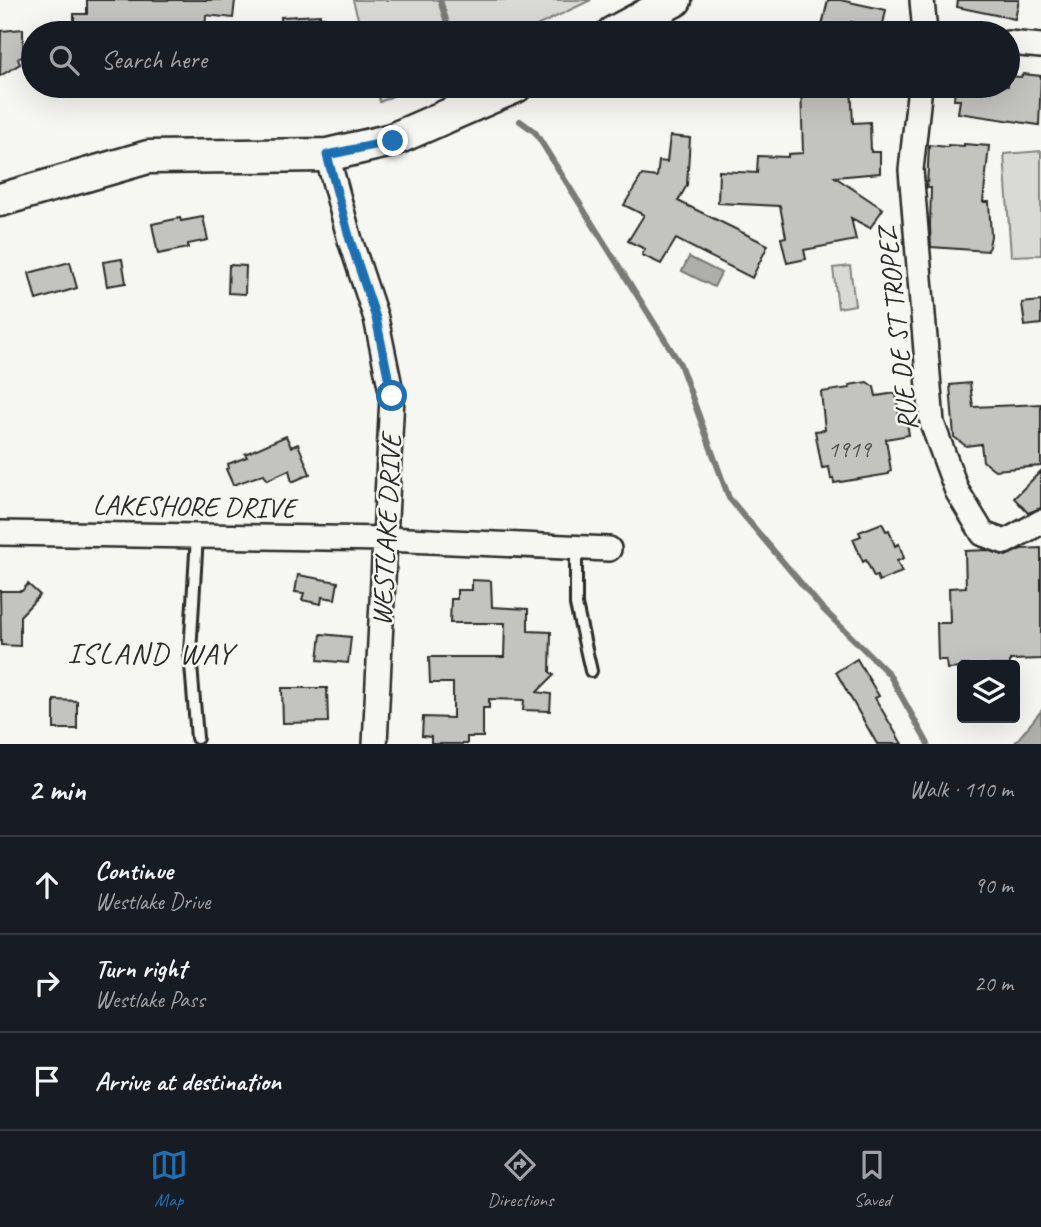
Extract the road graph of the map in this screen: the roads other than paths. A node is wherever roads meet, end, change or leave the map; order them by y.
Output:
1 (675, 0) edge
2 (922, 0) edge
3 (636, 21) edge
4 (924, 21) edge
5 (1020, 44) edge
6 (1041, 46) edge
7 (489, 98) edge
8 (919, 98) edge
9 (327, 155) junction
10 (0, 200) edge
11 (1041, 522) edge
12 (0, 533) edge
13 (197, 536) junction
14 (386, 539) junction
15 (576, 548) junction
16 (609, 549) dead end
17 (591, 671) dead end
18 (197, 738) dead end
19 (376, 744) edge

1 - 3 street
2 - 4 street
5 - 6 street
7 - 9 street
8 - 11 street, RUE DE ST TROPEZ
9 - 10 street
9 - 14 street, WESTLAKE DRIVE
12 - 13 street, LAKESHORE DRIVE
13 - 14 street, LAKESHORE DRIVE
13 - 18 lane
14 - 15 street, LAKESHORE DRIVE
14 - 19 street, WESTLAKE DRIVE
15 - 16 street, LAKESHORE DRIVE
15 - 17 lane

